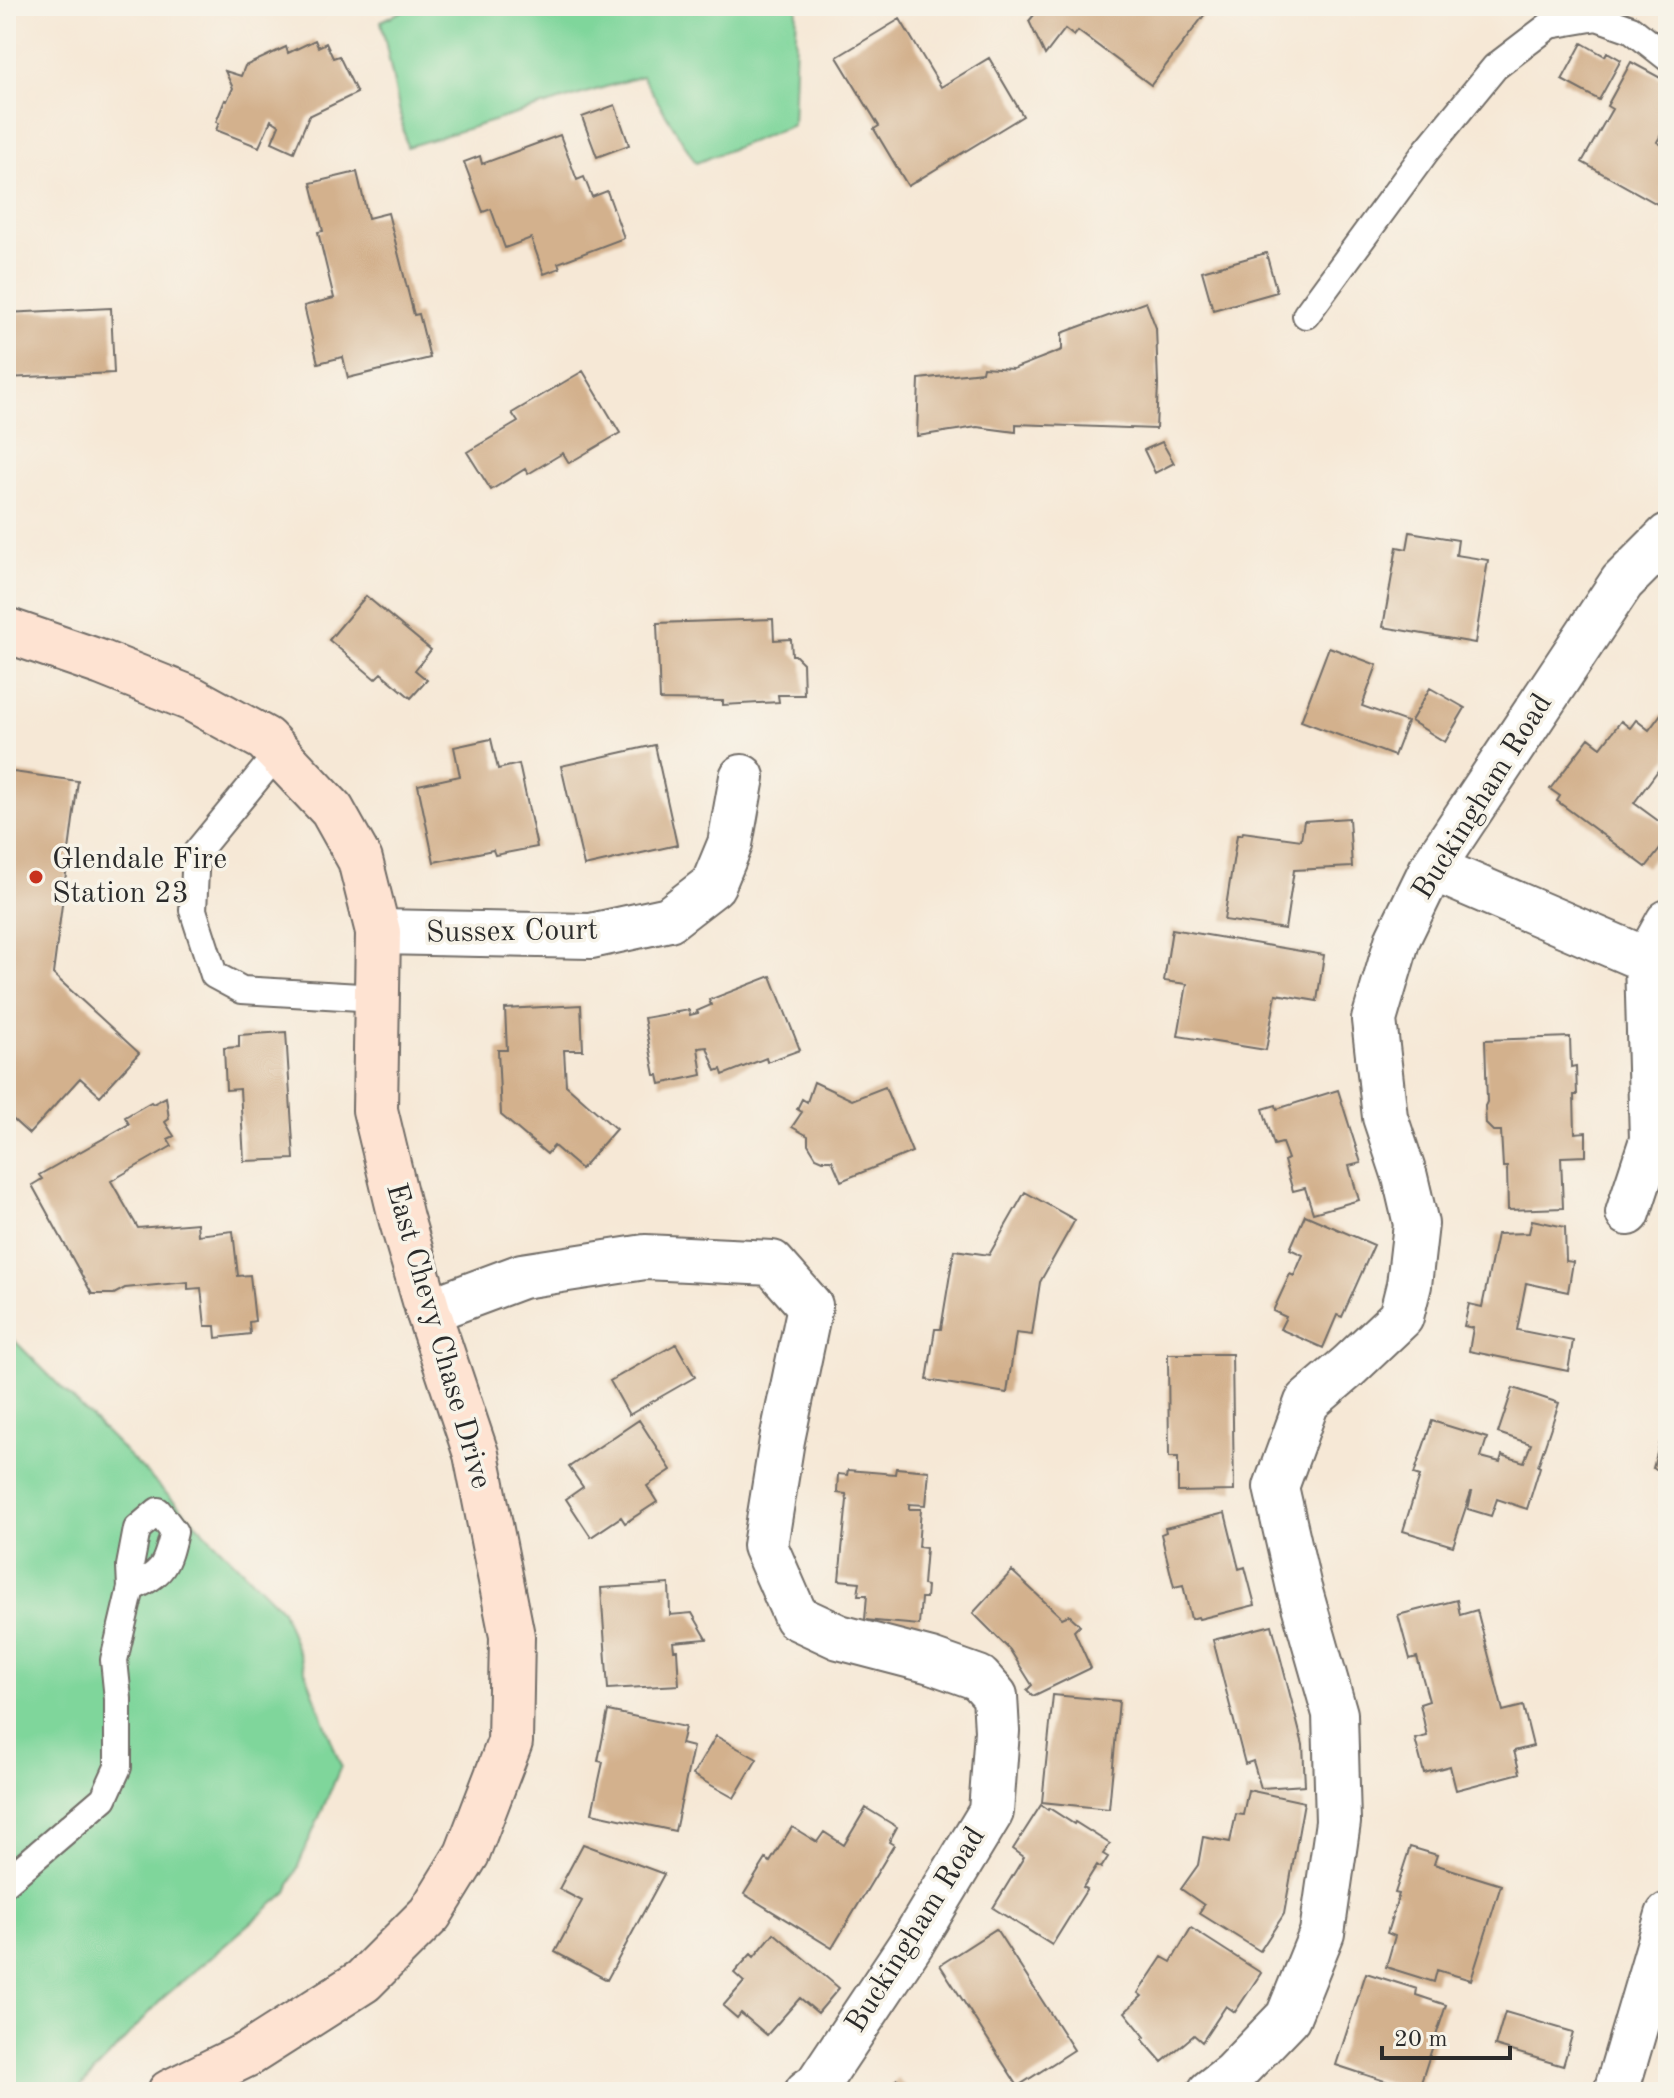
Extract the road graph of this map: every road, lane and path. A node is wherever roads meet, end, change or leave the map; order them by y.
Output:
1 (1668, 58) edge
2 (1306, 315) dead end
3 (1668, 536) edge
4 (6, 630) edge
5 (278, 753) junction
6 (742, 777) dead end
7 (1432, 868) junction
8 (1668, 922) edge
9 (378, 932) junction
10 (1647, 960) junction
11 (377, 998) junction
12 (1628, 1213) dead end
13 (428, 1311) junction
14 (131, 1588) dead end
15 (6, 1882) edge
16 (1668, 1915) edge
17 (1227, 2086) edge
18 (170, 2092) edge
19 (807, 2092) edge
20 (1616, 2092) edge

1 - 2 lane
3 - 7 street, Buckingham Road
4 - 5 main road, East Chevy Chase Drive
5 - 9 main road, East Chevy Chase Drive
5 - 11 lane
6 - 9 street, Sussex Court
7 - 10 street
7 - 17 street, Buckingham Road
8 - 10 street
9 - 11 main road, East Chevy Chase Drive
10 - 12 street
11 - 13 main road, East Chevy Chase Drive
13 - 18 main road, East Chevy Chase Drive
13 - 19 street, Buckingham Road
14 - 15 lane
16 - 20 street

